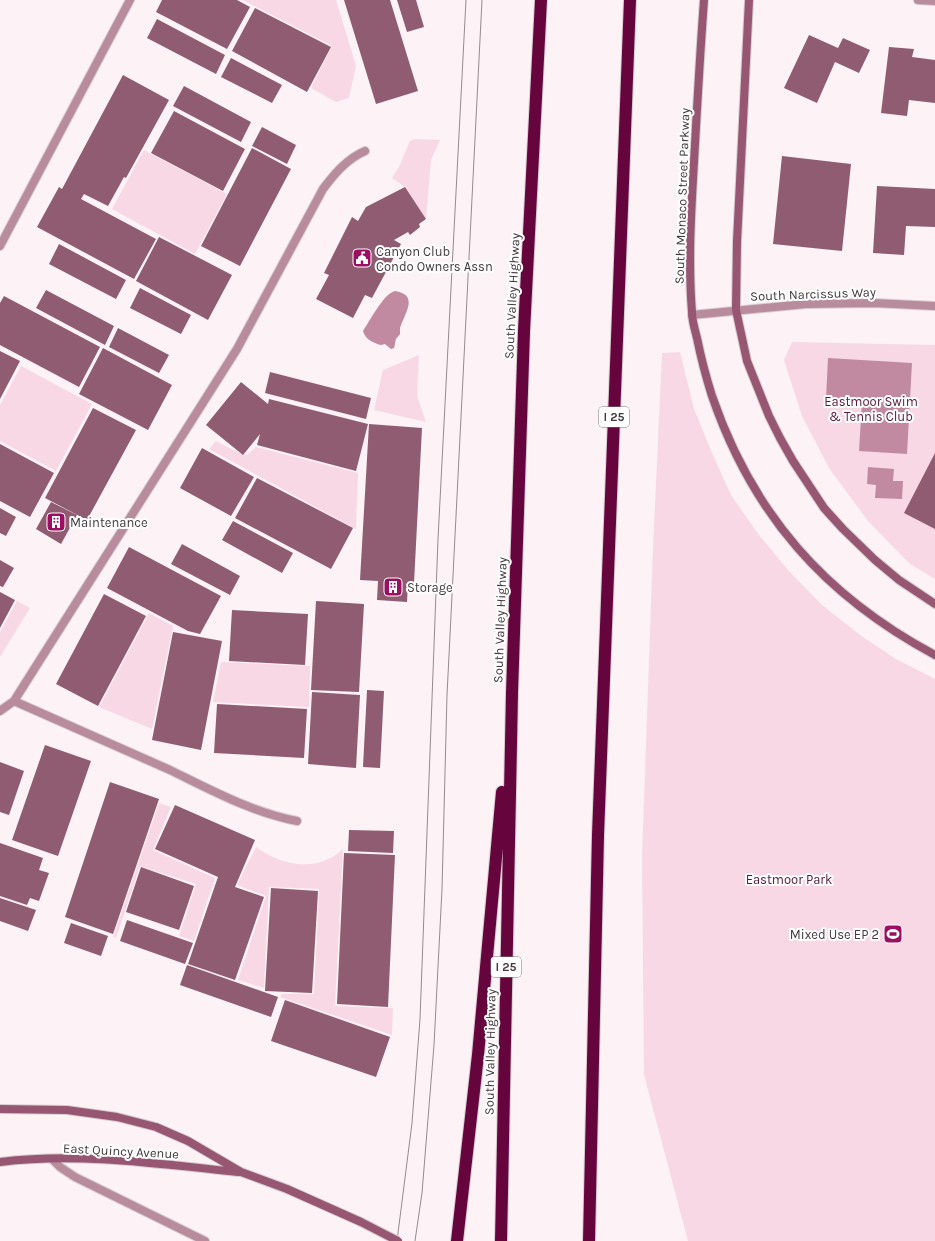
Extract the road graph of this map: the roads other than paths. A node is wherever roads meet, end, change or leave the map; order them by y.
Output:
1 (130, 0) edge
2 (542, 0) edge
3 (630, 0) edge
4 (704, 0) edge
5 (749, 0) edge
6 (918, 0) edge
7 (935, 1) edge
8 (365, 150) dead end
9 (0, 246) edge
10 (935, 306) edge
11 (736, 310) junction
12 (692, 314) junction
13 (935, 604) edge
14 (935, 655) edge
15 (512, 693) junction
16 (14, 701) junction
17 (0, 710) edge
18 (297, 820) dead end
19 (0, 1109) edge
20 (52, 1159) junction
21 (0, 1162) edge
22 (241, 1172) junction
23 (205, 1241) edge
24 (398, 1241) edge
25 (457, 1241) edge
26 (501, 1241) edge
27 (590, 1241) edge

1 - 9 street
2 - 15 highway, South Valley Highway / I 25
3 - 27 highway, I 25
4 - 12 main road, South Monaco Street Parkway
5 - 11 main road
6 - 7 street
8 - 16 street
10 - 11 street, South Narcissus Way
11 - 12 street, South Narcissus Way
11 - 13 main road
12 - 14 main road, South Monaco Street Parkway
15 - 25 highway
15 - 26 highway, South Valley Highway / I 25
16 - 17 street
16 - 18 street
19 - 22 main road, East Quincy Avenue
20 - 21 main road, East Quincy Avenue
20 - 22 main road, East Quincy Avenue
20 - 23 street
22 - 24 main road, East Quincy Avenue, bridge

